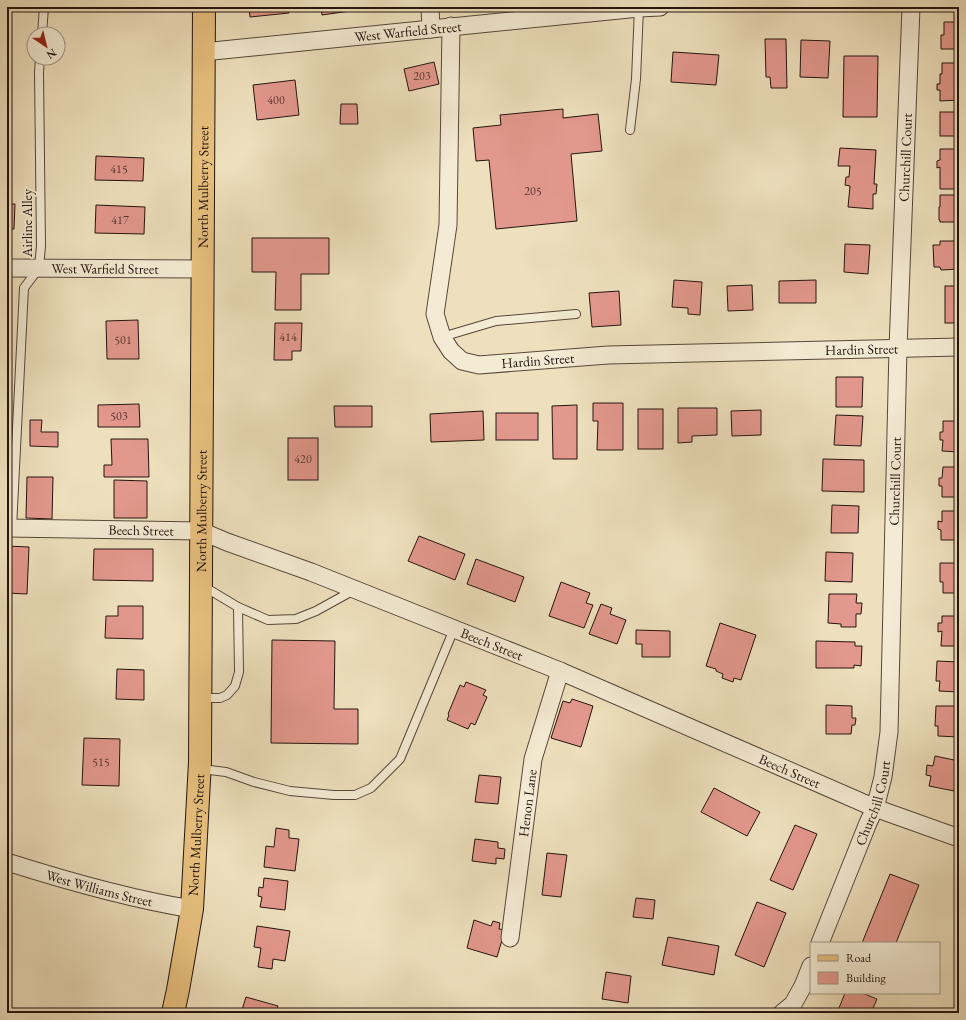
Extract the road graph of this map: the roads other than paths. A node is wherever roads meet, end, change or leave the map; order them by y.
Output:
1 (44, 7) edge
2 (204, 7) edge
3 (430, 7) edge
4 (660, 7) edge
5 (911, 7) edge
6 (639, 8) edge
7 (43, 26) edge
8 (451, 26) junction
9 (431, 29) junction
10 (203, 52) junction
11 (40, 66) edge
12 (630, 130) dead end
13 (7, 268) edge
14 (39, 268) junction
15 (203, 269) junction
16 (576, 314) dead end
17 (442, 337) junction
18 (959, 347) edge
19 (898, 348) junction
20 (9, 528) edge
21 (201, 531) junction
22 (201, 585) junction
23 (355, 590) junction
24 (238, 607) junction
25 (454, 629) junction
26 (560, 671) junction
27 (200, 698) junction
28 (200, 769) junction
29 (875, 808) junction
30 (959, 838) edge
31 (7, 862) edge
32 (192, 909) junction
33 (510, 938) dead end
34 (820, 942) edge
35 (810, 968) edge
36 (173, 1013) edge
37 (782, 1013) edge

1 - 7 lane
2 - 10 main road, North Mulberry Street
3 - 9 street
4 - 6 street, West Warfield Street
5 - 19 street, Churchill Court
6 - 8 street, West Warfield Street
6 - 12 lane
8 - 9 street, West Warfield Street
8 - 17 street, Hardin Street
9 - 10 street, West Warfield Street
10 - 15 main road, North Mulberry Street
11 - 14 lane, Airline Alley
13 - 14 street, West Warfield Street
14 - 15 street, West Warfield Street
14 - 20 lane, Airline Alley
15 - 21 main road, North Mulberry Street
16 - 17 lane
17 - 19 street, Hardin Street
18 - 19 street, Hardin Street
19 - 29 street, Churchill Court
20 - 21 street, Beech Street
21 - 22 main road, North Mulberry Street
21 - 23 street, Beech Street
22 - 24 lane
22 - 27 main road, North Mulberry Street
23 - 24 lane
23 - 25 street, Beech Street
24 - 27 lane
25 - 26 street, Beech Street
25 - 28 lane
26 - 29 street, Beech Street
26 - 33 street, Henon Lane
27 - 28 main road, North Mulberry Street
28 - 32 main road, North Mulberry Street
29 - 30 street, Beech Street
29 - 34 street, Churchill Court
31 - 32 street, West Williams Street
32 - 36 main road, North Mulberry Street
35 - 37 street

